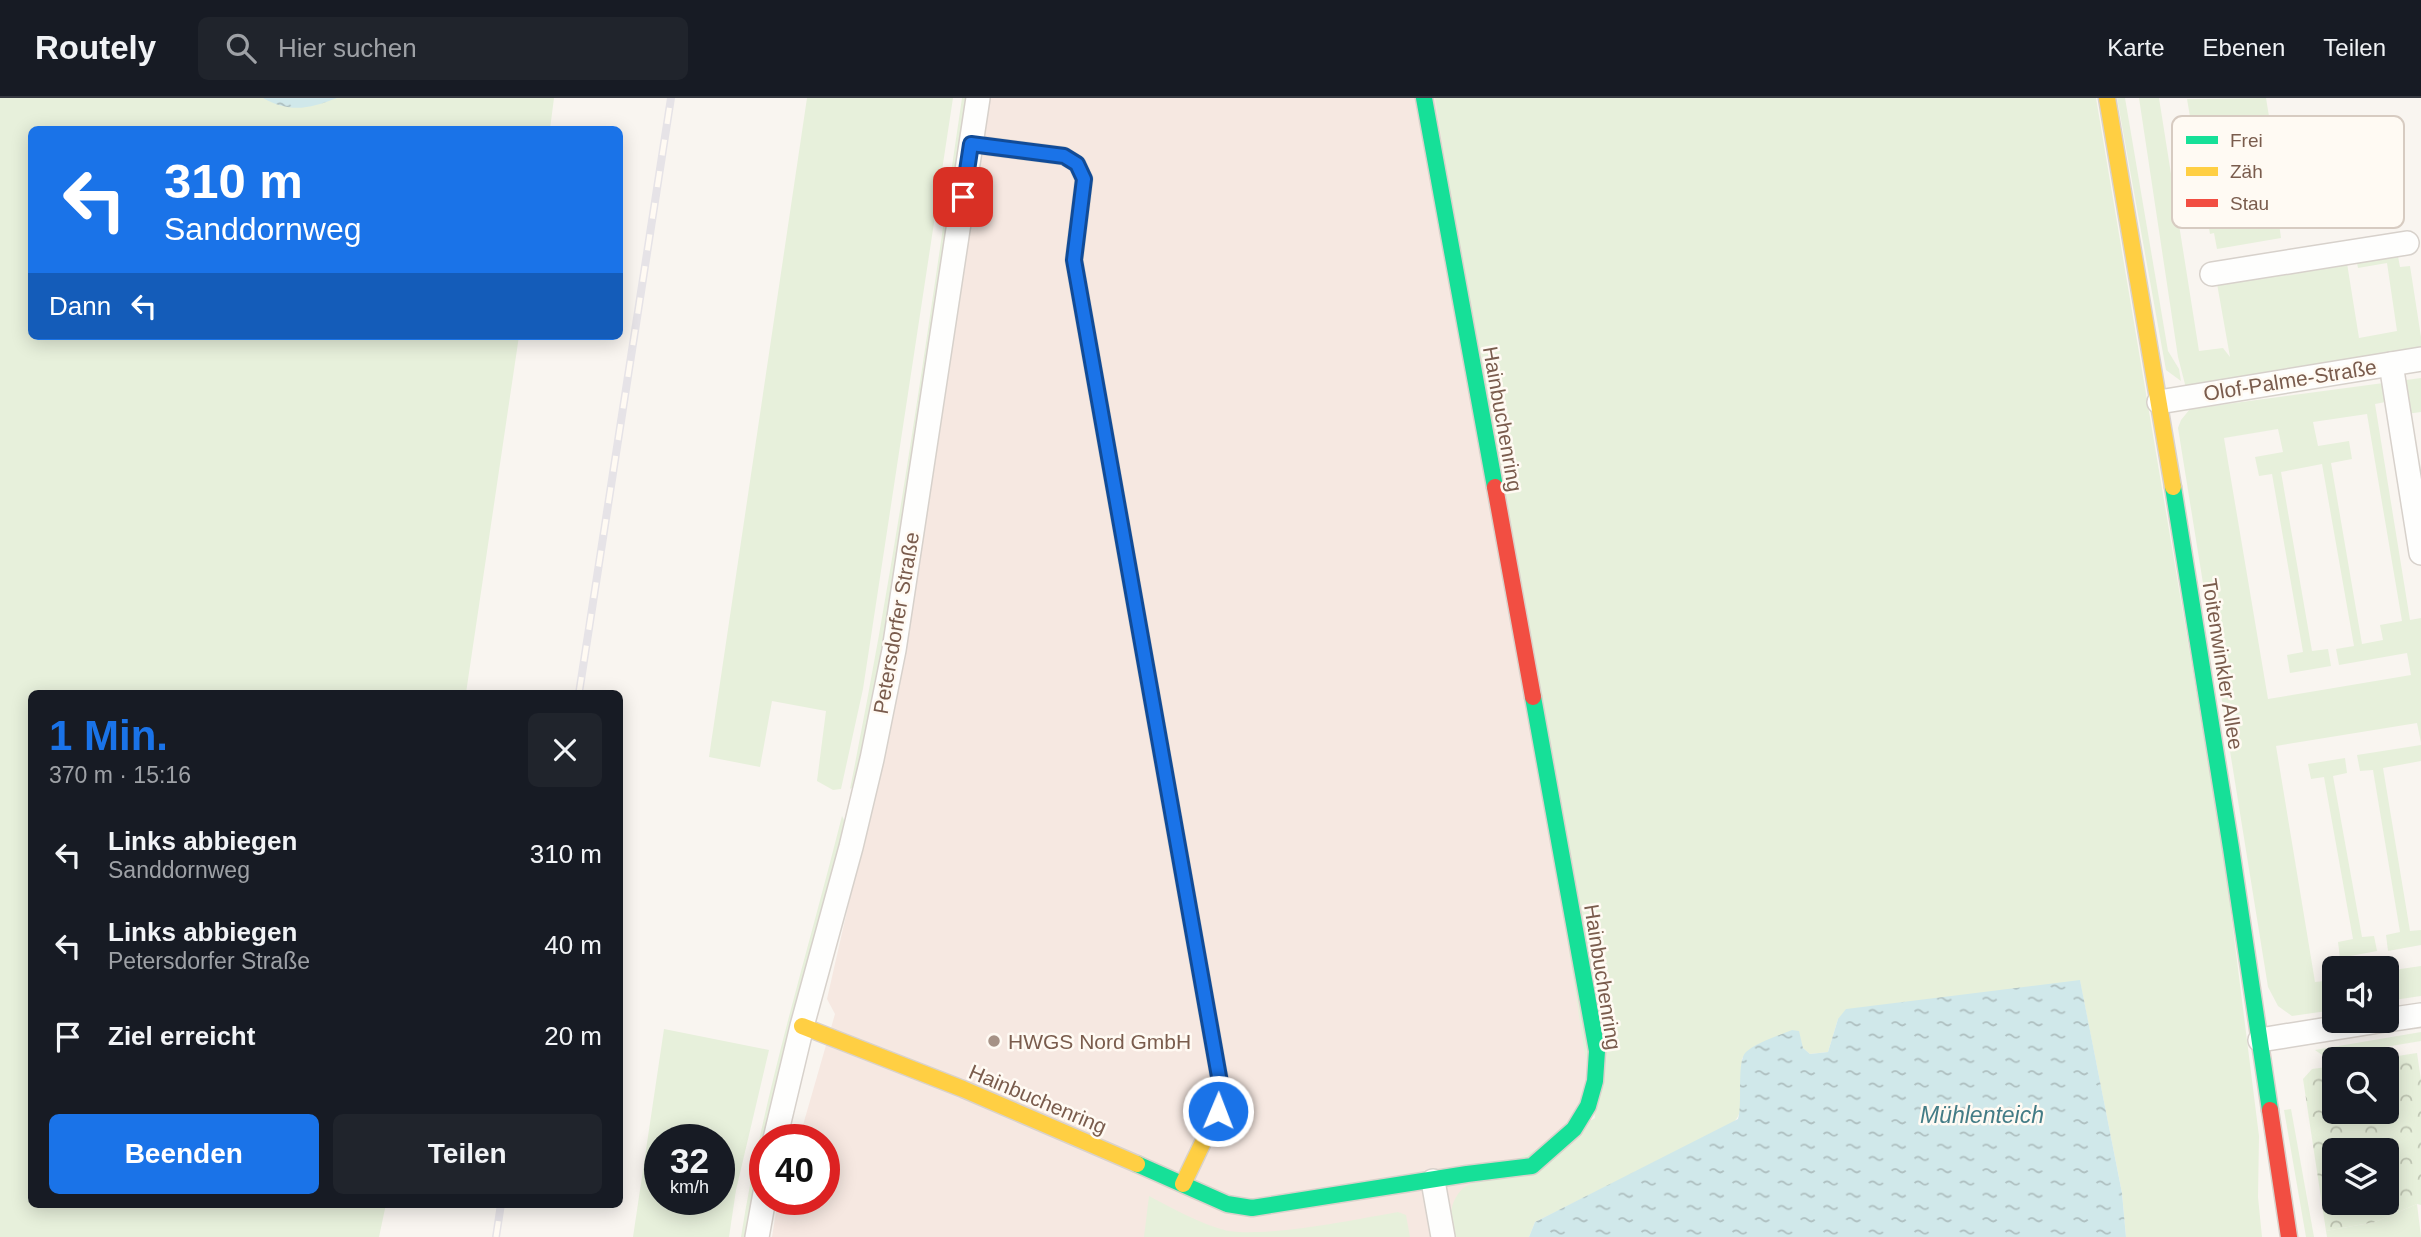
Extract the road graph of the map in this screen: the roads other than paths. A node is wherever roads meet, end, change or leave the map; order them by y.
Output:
1 (978, 98) edge
2 (1424, 98) edge
3 (2107, 98) edge
4 (971, 144) junction
5 (2407, 243) dead end
6 (2212, 274) dead end
7 (2421, 359) edge
8 (2391, 364) junction
9 (2159, 402) junction
10 (2421, 553) edge
11 (2421, 1015) edge
12 (2399, 1018) edge
13 (802, 1026) junction
14 (2322, 1030) edge
15 (2260, 1040) junction
16 (779, 1124) edge
17 (1433, 1181) junction
18 (1183, 1184) junction
19 (761, 1215) edge
20 (757, 1237) edge
21 (1443, 1237) edge
22 (2289, 1237) edge

1 - 4 street, Petersdorfer Straße
2 - 17 street, Hainbuchenring
3 - 9 street, Toitenwinkler Allee
4 - 13 street, Petersdorfer Straße
4 - 18 street
5 - 6 street
7 - 8 street, Olof-Palme-Straße
8 - 9 street, Olof-Palme-Straße
8 - 10 street
9 - 15 street, Toitenwinkler Allee
11 - 12 street
13 - 16 street, Petersdorfer Straße
13 - 18 street, Hainbuchenring
14 - 15 street
15 - 22 street, Toitenwinkler Allee
17 - 18 street, Hainbuchenring
17 - 21 street
19 - 20 street

